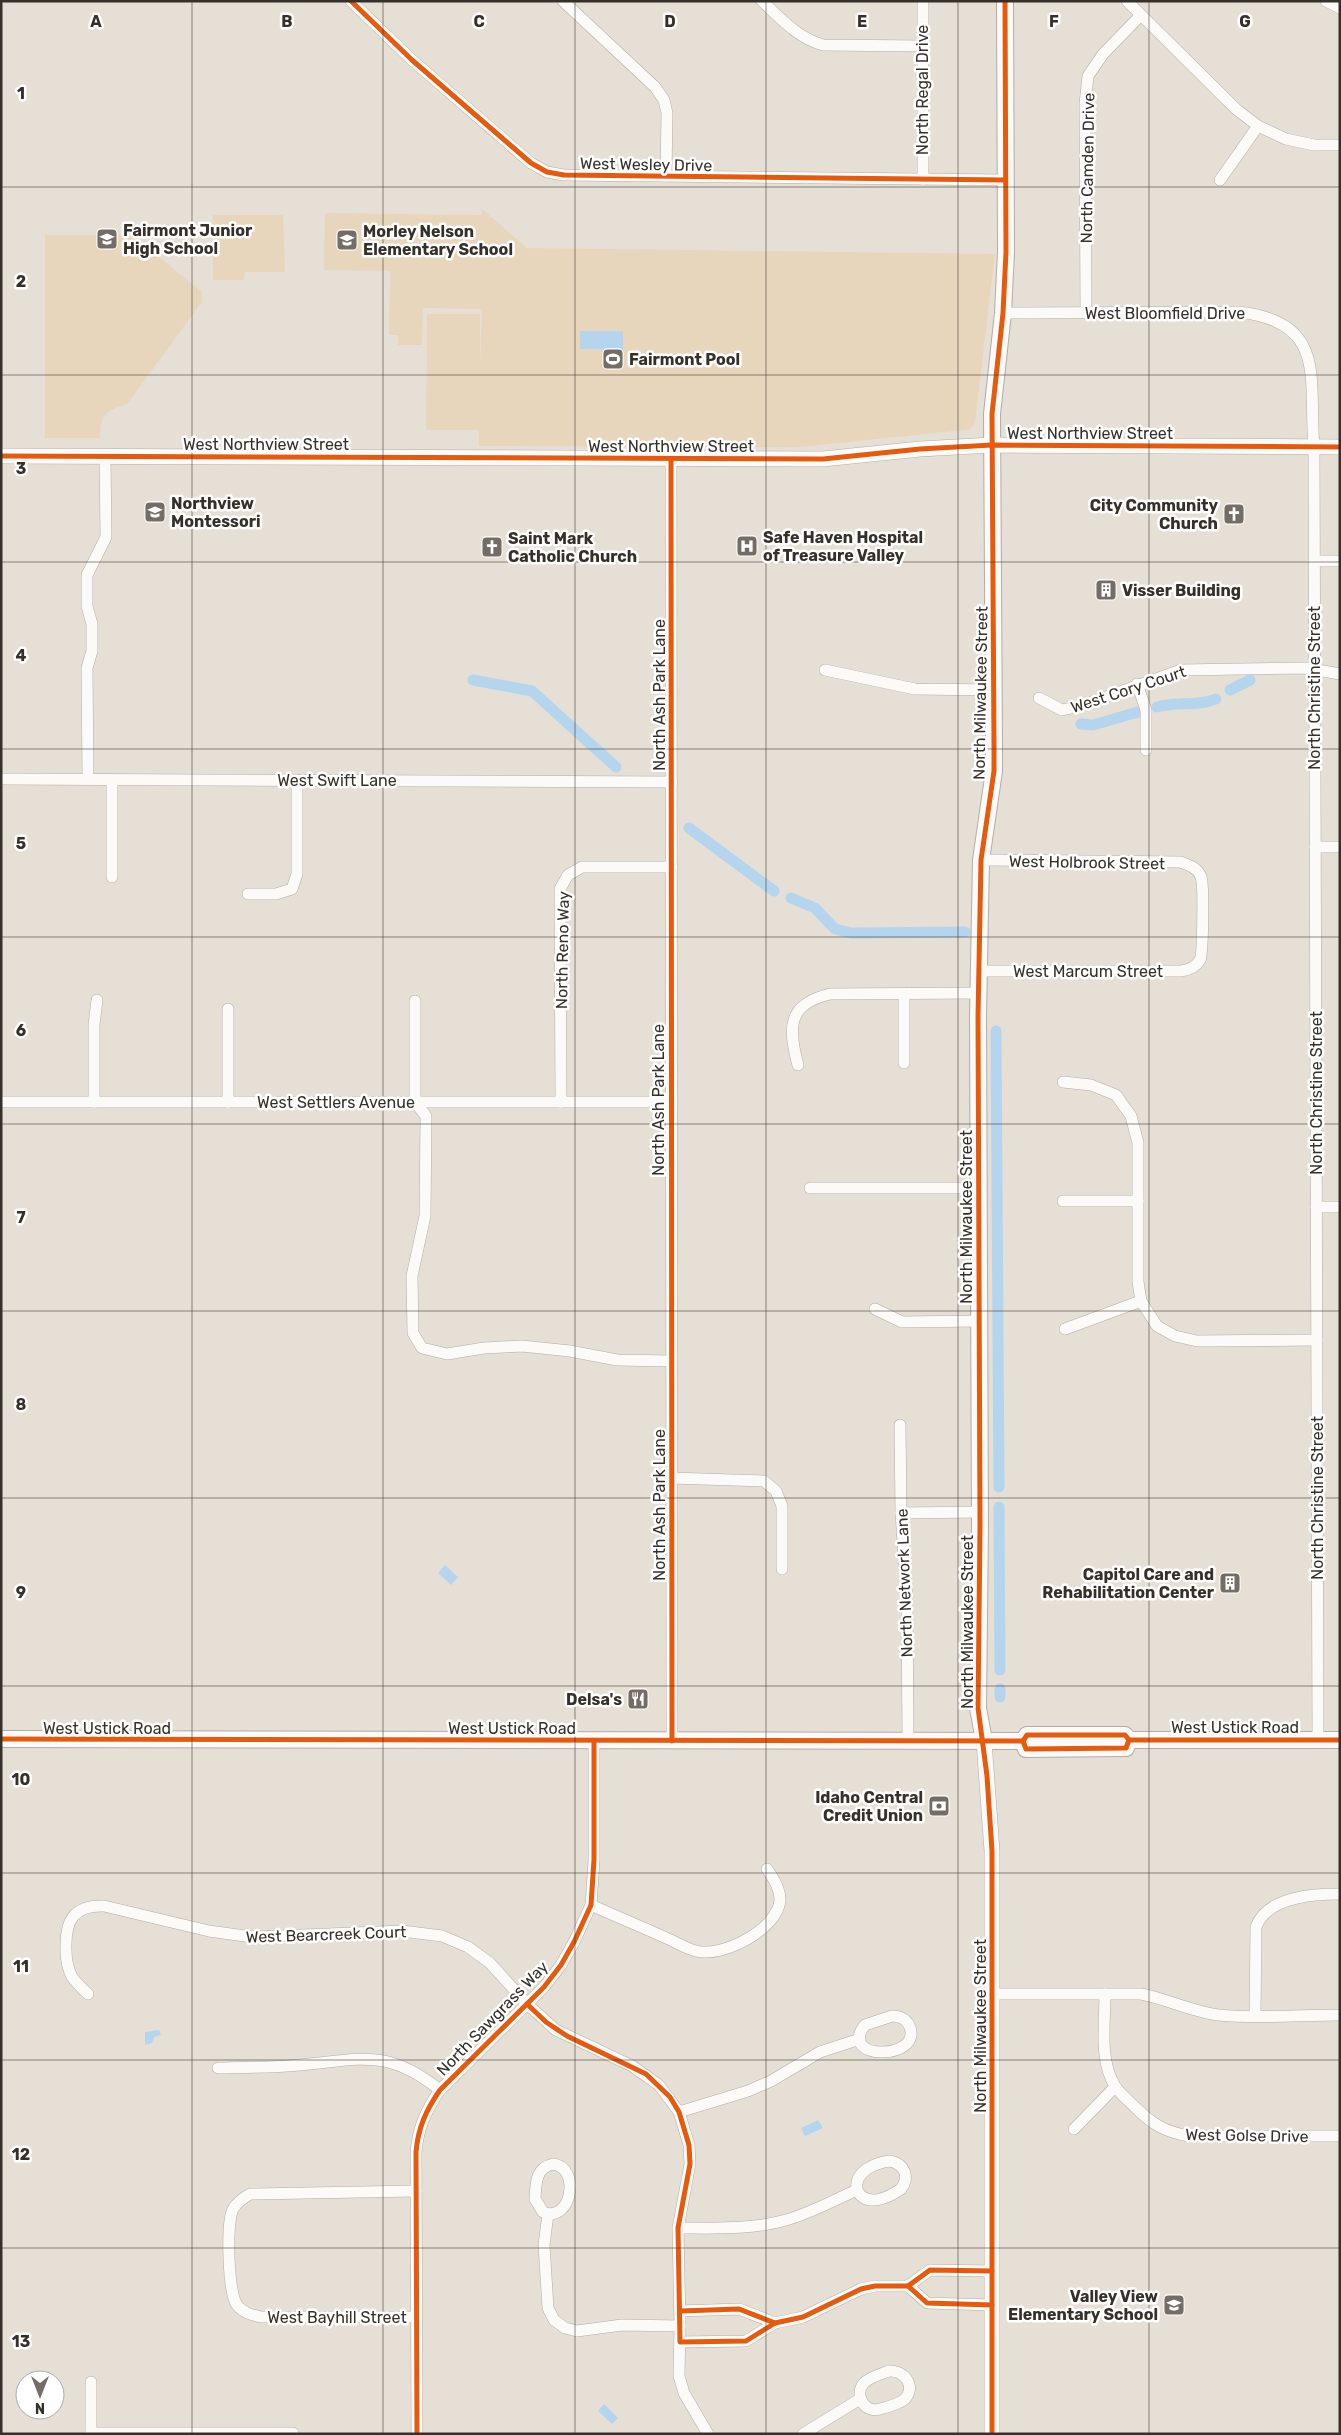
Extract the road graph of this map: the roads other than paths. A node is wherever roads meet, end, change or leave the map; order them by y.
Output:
1 (351, 1) edge
2 (563, 1) edge
3 (762, 1) edge
4 (922, 1) edge
5 (1005, 1) edge
6 (1127, 1) edge
7 (1326, 1) edge
8 (1340, 8) edge
9 (1141, 15) junction
10 (922, 46) junction
11 (1258, 126) junction
12 (1340, 145) edge
13 (666, 176) junction
14 (923, 179) junction
15 (1005, 180) junction
16 (1220, 180) dead end
17 (1086, 312) junction
18 (1003, 313) junction
19 (992, 445) junction
20 (1314, 447) junction
21 (1340, 447) edge
22 (1, 456) edge
23 (105, 456) junction
24 (671, 459) junction
25 (1314, 561) junction
26 (1340, 561) edge
27 (825, 670) dead end
28 (1314, 670) junction
29 (1340, 674) edge
30 (1137, 684) junction
31 (995, 690) junction
32 (1038, 698) dead end
33 (1146, 750) dead end
34 (1, 778) edge
35 (88, 779) junction
36 (112, 779) junction
37 (297, 780) junction
38 (672, 782) junction
39 (1315, 847) junction
40 (1340, 847) edge
41 (981, 860) junction
42 (672, 867) junction
43 (112, 878) dead end
44 (248, 894) dead end
45 (1196, 965) joint
46 (979, 971) junction
47 (904, 993) junction
48 (979, 993) junction
49 (97, 1000) dead end
50 (414, 1001) dead end
51 (228, 1009) dead end
52 (904, 1062) dead end
53 (798, 1065) dead end
54 (1063, 1082) dead end
55 (1, 1102) edge
56 (94, 1102) junction
57 (228, 1102) junction
58 (415, 1102) junction
59 (561, 1102) junction
60 (670, 1102) junction
61 (810, 1188) dead end
62 (978, 1188) junction
63 (1063, 1201) dead end
64 (1138, 1201) junction
65 (1316, 1207) junction
66 (1340, 1207) edge
67 (1141, 1302) junction
68 (875, 1309) dead end
69 (979, 1321) junction
70 (1065, 1329) dead end
71 (1317, 1340) junction
72 (671, 1361) junction
73 (900, 1425) dead end
74 (671, 1478) junction
75 (980, 1512) junction
76 (902, 1514) junction
77 (782, 1569) dead end
78 (1, 1739) edge
79 (1318, 1739) junction
80 (1340, 1740) edge
81 (594, 1741) junction
82 (672, 1741) junction
83 (908, 1741) junction
84 (984, 1741) junction
85 (767, 1868) dead end
86 (1340, 1894) edge
87 (590, 1905) junction
88 (88, 1994) dead end
89 (993, 1994) junction
90 (1105, 1994) junction
91 (527, 2004) junction
92 (1340, 2015) edge
93 (1255, 2016) junction
94 (860, 2039) dead end
95 (218, 2068) dead end
96 (1115, 2087) junction
97 (440, 2090) junction
98 (679, 2112) junction
99 (1074, 2128) dead end
100 (1340, 2136) edge
101 (857, 2190) dead end
102 (416, 2192) junction
103 (548, 2214) dead end
104 (678, 2228) junction
105 (992, 2271) junction
106 (908, 2286) junction
107 (992, 2305) junction
108 (680, 2311) junction
109 (416, 2317) junction
110 (775, 2323) junction
111 (680, 2326) junction
112 (680, 2342) junction
113 (91, 2382) dead end
114 (860, 2398) dead end
115 (293, 2433) edge
116 (91, 2434) edge
117 (417, 2434) edge
118 (708, 2434) edge
119 (803, 2434) edge
120 (992, 2434) edge

1 - 13 street, West Wesley Drive
2 - 13 street
3 - 10 street
4 - 10 street, North Regal Drive
5 - 15 main road, North Milwaukee Street
6 - 9 street
7 - 8 street
9 - 11 street
9 - 17 street, North Camden Drive
10 - 14 street, North Regal Drive
11 - 12 street
11 - 16 street
13 - 14 street, West Wesley Drive
14 - 15 street, West Wesley Drive
15 - 18 main road, North Milwaukee Street
17 - 18 street, West Bloomfield Drive
17 - 20 street, West Bloomfield Drive
18 - 19 main road, North Milwaukee Street
19 - 20 street, West Northview Street
19 - 24 street, West Northview Street
19 - 31 main road, North Milwaukee Street
20 - 21 street, West Northview Street
20 - 25 street, North Christine Street
22 - 23 street, West Northview Street
23 - 24 street, West Northview Street
23 - 35 street
24 - 38 street, North Ash Park Lane
25 - 26 street
25 - 28 street, North Christine Street
27 - 31 street
28 - 29 street, West Cory Court
28 - 30 street, West Cory Court
28 - 39 street, North Christine Street
30 - 32 street, West Cory Court
30 - 33 street
31 - 41 main road, North Milwaukee Street
34 - 35 street, West Swift Lane
35 - 36 street, West Swift Lane
36 - 37 street, West Swift Lane
36 - 43 street
37 - 38 street, West Swift Lane
37 - 44 street
38 - 42 street, North Ash Park Lane
39 - 40 street
39 - 65 street, North Christine Street
41 - 45 street, West Holbrook Street
41 - 46 main road, North Milwaukee Street
42 - 59 street, North Reno Way
42 - 60 street, North Ash Park Lane
45 - 46 street, West Marcum Street
46 - 48 main road, North Milwaukee Street
47 - 48 street
47 - 52 street
47 - 53 street
48 - 62 main road, North Milwaukee Street
49 - 56 street
50 - 58 street
51 - 57 street
54 - 64 street
55 - 56 street, West Settlers Avenue
56 - 57 street, West Settlers Avenue
57 - 58 street, West Settlers Avenue
58 - 59 street, West Settlers Avenue
58 - 72 street
59 - 60 street, West Settlers Avenue
60 - 72 street, North Ash Park Lane
61 - 62 street
62 - 69 main road, North Milwaukee Street
63 - 64 street
64 - 67 street
65 - 66 street
65 - 71 street, North Christine Street
67 - 70 street
67 - 71 street
68 - 69 street, North Milwaukee Street
69 - 75 main road, North Milwaukee Street
71 - 79 street, North Christine Street
72 - 74 street, North Ash Park Lane
73 - 76 street, North Network Lane
74 - 77 street
74 - 82 street, North Ash Park Lane
75 - 76 street
75 - 84 main road, North Milwaukee Street
76 - 83 street, North Network Lane
78 - 81 main road, West Ustick Road
79 - 80 main road, West Ustick Road
79 - 84 main road, West Ustick Road
81 - 82 main road, West Ustick Road
81 - 87 street, North Sawgrass Way
82 - 83 main road, West Ustick Road
83 - 84 main road, West Ustick Road
84 - 89 street, North Milwaukee Street
85 - 87 street
86 - 93 street
87 - 91 street, North Sawgrass Way
88 - 91 street, West Bearcreek Court
89 - 90 street
89 - 105 street, North Milwaukee Street
90 - 93 street
90 - 96 street, West Golse Drive
91 - 97 street, North Sawgrass Way
91 - 98 street
92 - 93 street
94 - 98 street
95 - 97 street
96 - 99 street
96 - 100 street, West Golse Drive
97 - 102 street, North Sawgrass Way
98 - 104 street
101 - 104 street
102 - 109 street, North Sawgrass Way
102 - 109 street, West Bayhill Street
103 - 111 street
104 - 108 street
105 - 106 street
105 - 107 street, North Milwaukee Street
106 - 107 street
106 - 110 street
107 - 120 street, North Milwaukee Street
108 - 110 street
108 - 111 street
109 - 117 street, North Sawgrass Way
110 - 112 street
111 - 112 street
112 - 118 street
113 - 116 street
114 - 119 street
115 - 116 street

